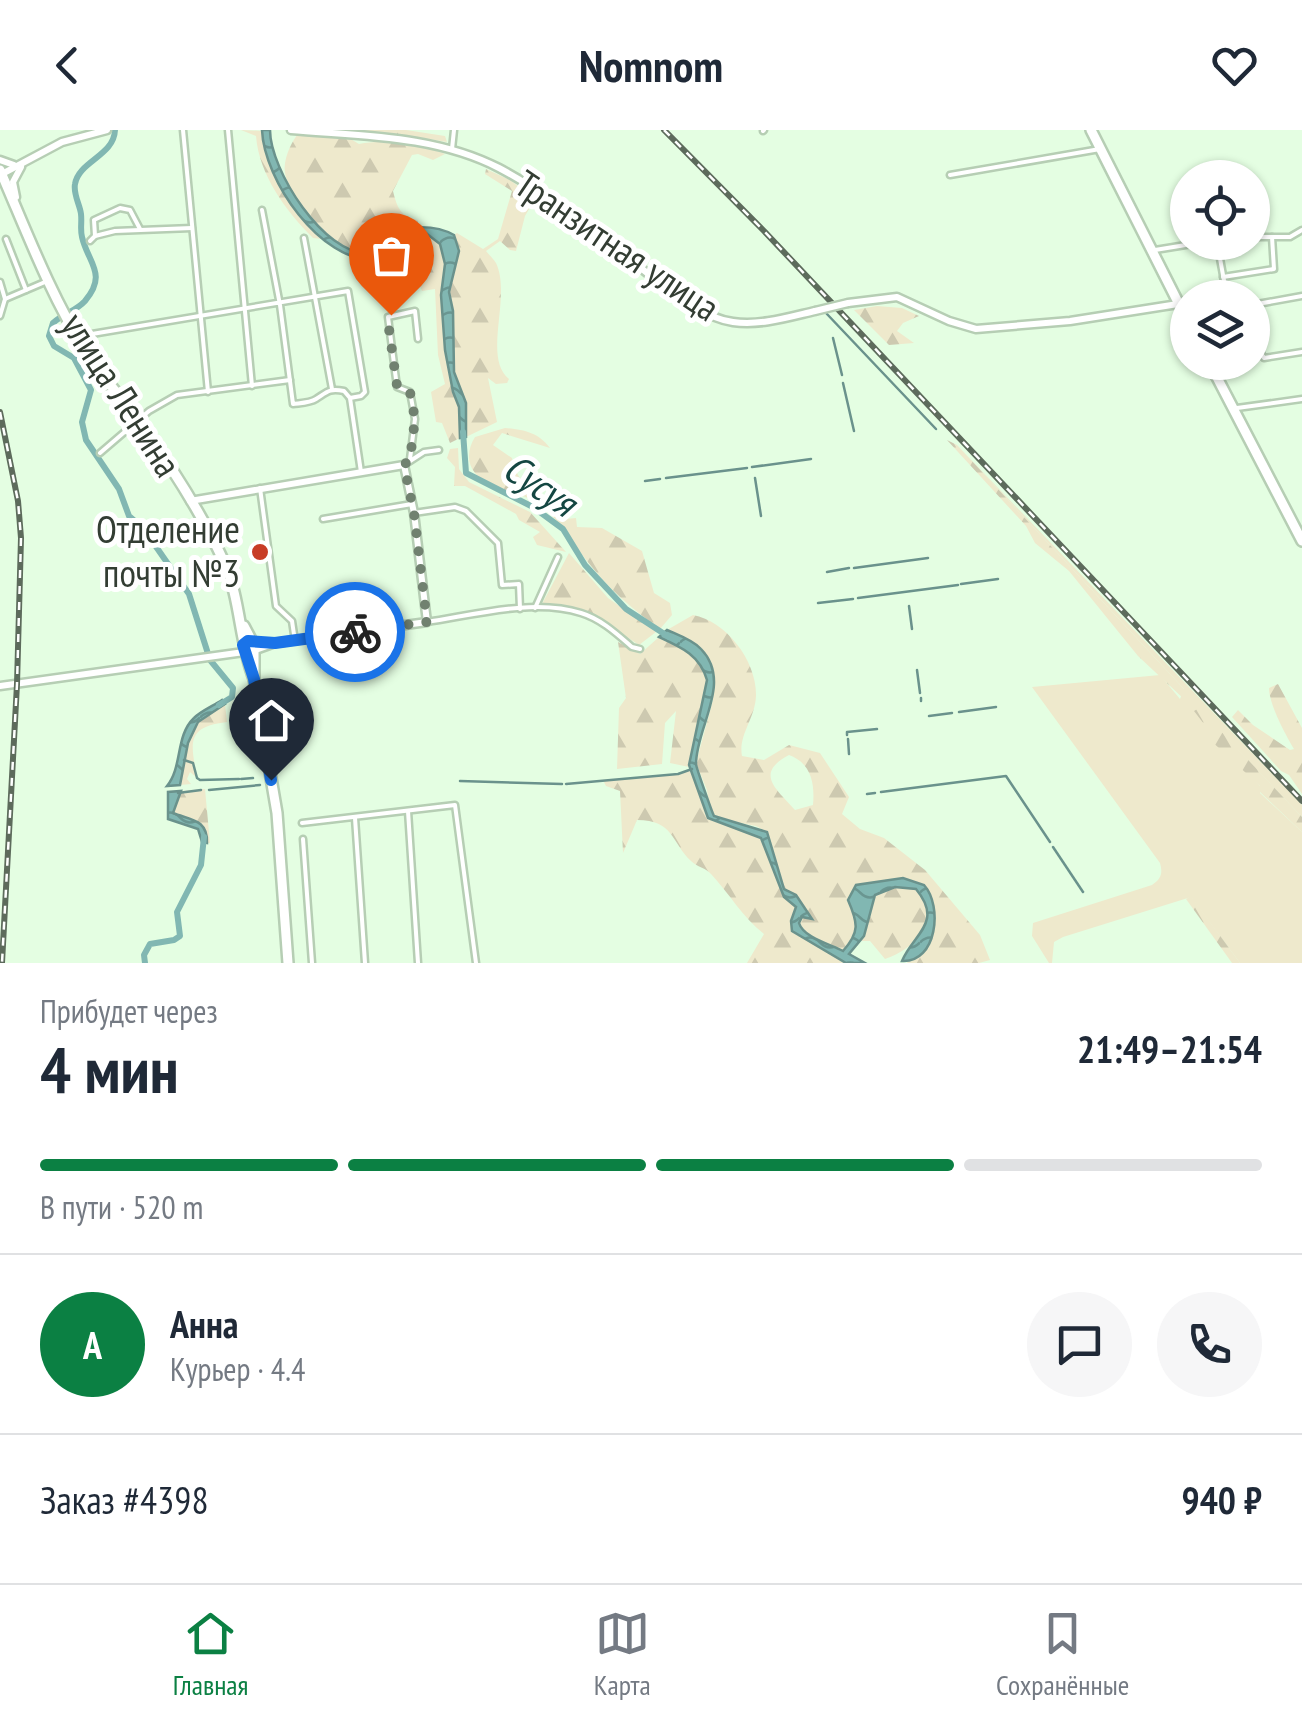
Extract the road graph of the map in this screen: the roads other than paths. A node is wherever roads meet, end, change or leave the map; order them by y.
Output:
1 (105, 130) edge
2 (183, 130) edge
3 (228, 130) edge
4 (291, 130) edge
5 (454, 130) edge
6 (1091, 130) edge
7 (318, 132) edge
8 (452, 148) junction
9 (1100, 149) junction
10 (0, 160) edge
11 (24, 162) junction
12 (1, 172) edge
13 (950, 175) dead end
14 (262, 210) dead end
15 (192, 228) junction
16 (140, 230) junction
17 (1302, 230) edge
18 (28, 233) junction
19 (1272, 237) joint
20 (304, 238) dead end
21 (6, 239) dead end
22 (1170, 247) edge
23 (1152, 250) junction
24 (1220, 260) edge
25 (1223, 277) junction
26 (49, 280) junction
27 (1224, 280) edge
28 (0, 282) edge
29 (1170, 287) edge
30 (26, 290) junction
31 (1302, 296) edge
32 (314, 298) junction
33 (4, 299) junction
34 (1270, 302) edge
35 (280, 304) junction
36 (1170, 305) edge
37 (243, 311) junction
38 (0, 316) edge
39 (200, 316) junction
40 (418, 339) dead end
41 (80, 340) junction
42 (1302, 352) edge
43 (1270, 357) edge
44 (290, 380) junction
45 (1219, 380) edge
46 (252, 386) junction
47 (332, 389) junction
48 (208, 392) junction
49 (350, 398) junction
50 (1302, 399) edge
51 (1234, 408) junction
52 (139, 422) junction
53 (438, 450) dead end
54 (100, 453) dead end
55 (407, 462) junction
56 (362, 472) junction
57 (260, 488) junction
58 (189, 501) junction
59 (413, 508) junction
60 (322, 519) dead end
61 (1302, 542) edge
62 (558, 557) dead end
63 (535, 608) junction
64 (520, 610) junction
65 (241, 620) junction
66 (427, 622) junction
67 (294, 640) junction
68 (640, 648) dead end
69 (247, 649) junction
70 (221, 654) junction
71 (0, 686) edge
72 (408, 810) junction
73 (355, 817) junction
74 (302, 823) dead end
75 (303, 839) dead end
76 (288, 963) edge
77 (312, 963) edge
78 (364, 963) edge
79 (418, 963) edge
80 (476, 963) edge

1 - 11 main road
2 - 15 street
3 - 37 street
4 - 7 main road, Транзитная улица
5 - 8 street
6 - 9 main road
7 - 8 main road, Транзитная улица
8 - 36 main road, Транзитная улица, bridge
9 - 13 street
9 - 23 main road
10 - 11 main road
11 - 12 main road
11 - 18 main road
12 - 18 main road, улица Ленина
14 - 35 street
15 - 16 street
15 - 39 street
16 - 16 street
17 - 19 street
18 - 26 main road, улица Ленина
19 - 25 street
20 - 32 street
21 - 30 street
22 - 23 street
23 - 29 main road
24 - 25 street
25 - 27 street
26 - 30 street
26 - 41 main road, улица Ленина
28 - 33 street
30 - 33 street
31 - 34 street
32 - 35 street
32 - 47 street
32 - 49 street
33 - 38 street
35 - 37 street
35 - 44 street
37 - 39 street
37 - 46 street
39 - 41 street
39 - 48 street
40 - 55 street
41 - 52 main road, улица Ленина
42 - 43 street
44 - 46 street
44 - 47 street
45 - 51 main road
46 - 48 street
47 - 49 street
48 - 52 street
49 - 56 street
50 - 51 street
51 - 61 main road
52 - 54 street
52 - 58 main road, улица Ленина
53 - 55 street
55 - 56 main road
55 - 59 main road
56 - 57 main road
57 - 58 main road
57 - 67 street
58 - 65 main road, улица Ленина
59 - 60 street
59 - 64 street
59 - 66 main road
62 - 63 street
63 - 64 street
63 - 68 street
64 - 66 street
65 - 69 main road, улица Ленина
65 - 70 main road
66 - 67 main road
67 - 69 main road
69 - 70 main road
69 - 76 main road, улица Ленина
70 - 71 main road
72 - 73 street
72 - 79 street
72 - 80 street
73 - 74 street
73 - 78 street
75 - 77 street

